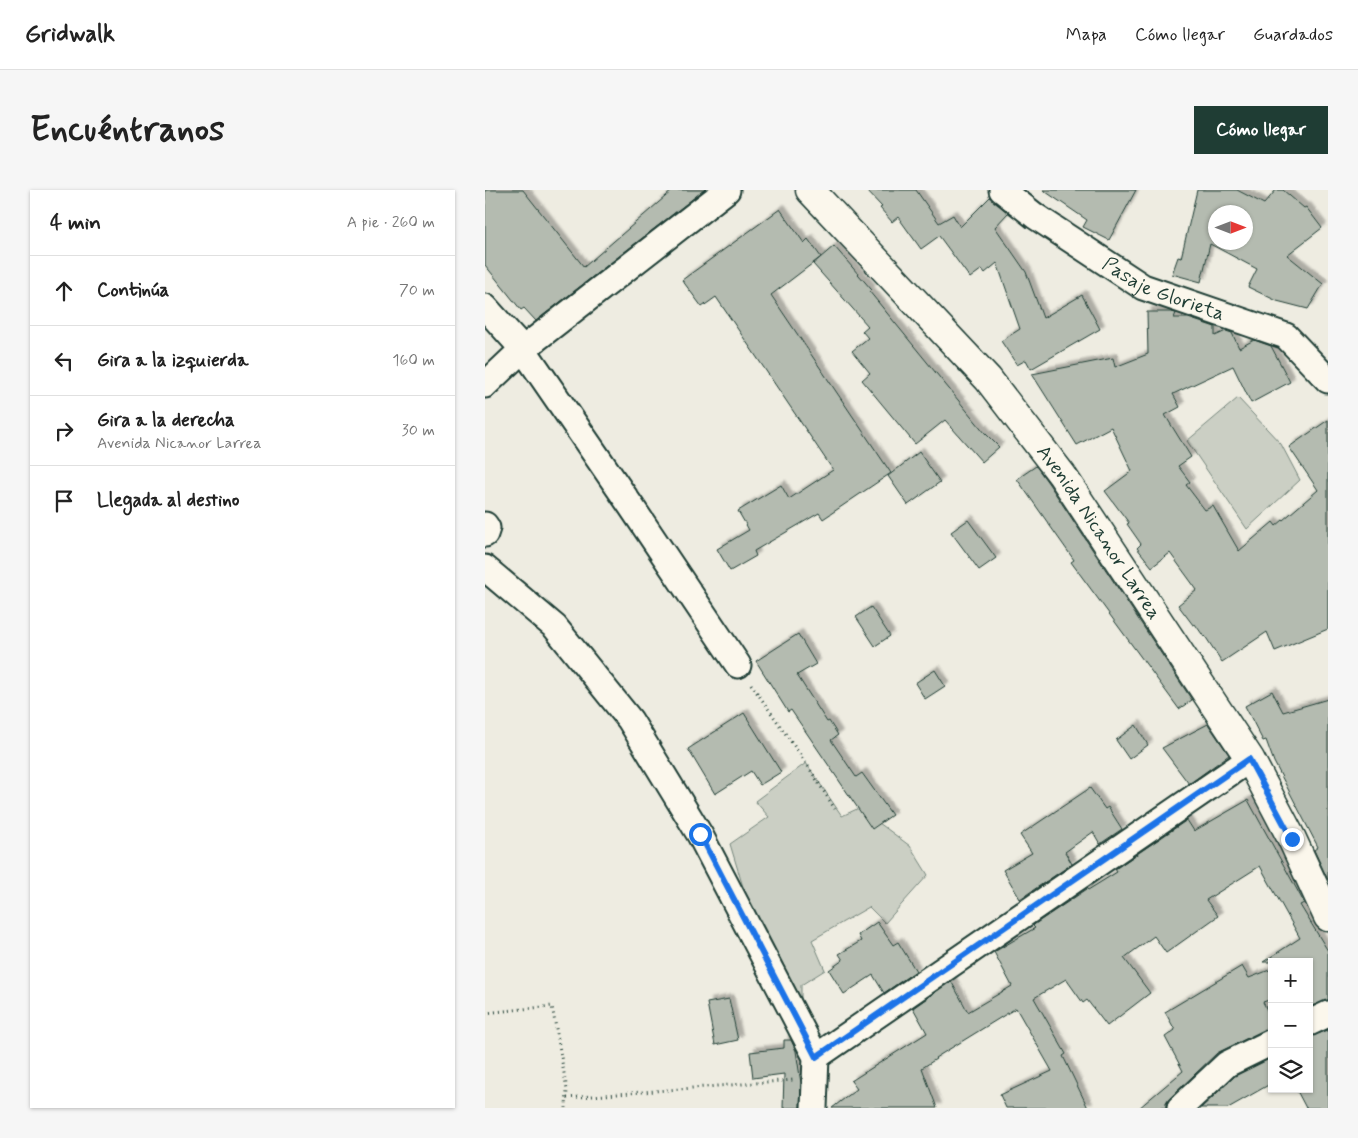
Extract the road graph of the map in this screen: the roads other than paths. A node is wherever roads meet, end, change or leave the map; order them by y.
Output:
1 (727, 190) edge
2 (810, 190) edge
3 (1002, 190) edge
4 (485, 307) edge
5 (523, 349) junction
6 (1328, 380) edge
7 (485, 385) edge
8 (485, 525) edge
9 (485, 534) edge
10 (485, 568) edge
11 (737, 665) road end
12 (1249, 759) junction
13 (1328, 917) edge
14 (1328, 1014) edge
15 (1313, 1021) edge
16 (1268, 1044) edge
17 (815, 1068) junction
18 (813, 1108) edge
19 (1179, 1108) edge

1 - 5 street
2 - 12 main road, Avenida Nicanor Larrea
3 - 6 street, Pasaje Glorieta
4 - 5 street
5 - 7 street
5 - 11 street
8 - 9 street
10 - 17 street
12 - 13 main road, Avenida Nicanor Larrea
12 - 17 street
14 - 15 street
16 - 19 street
17 - 18 street

